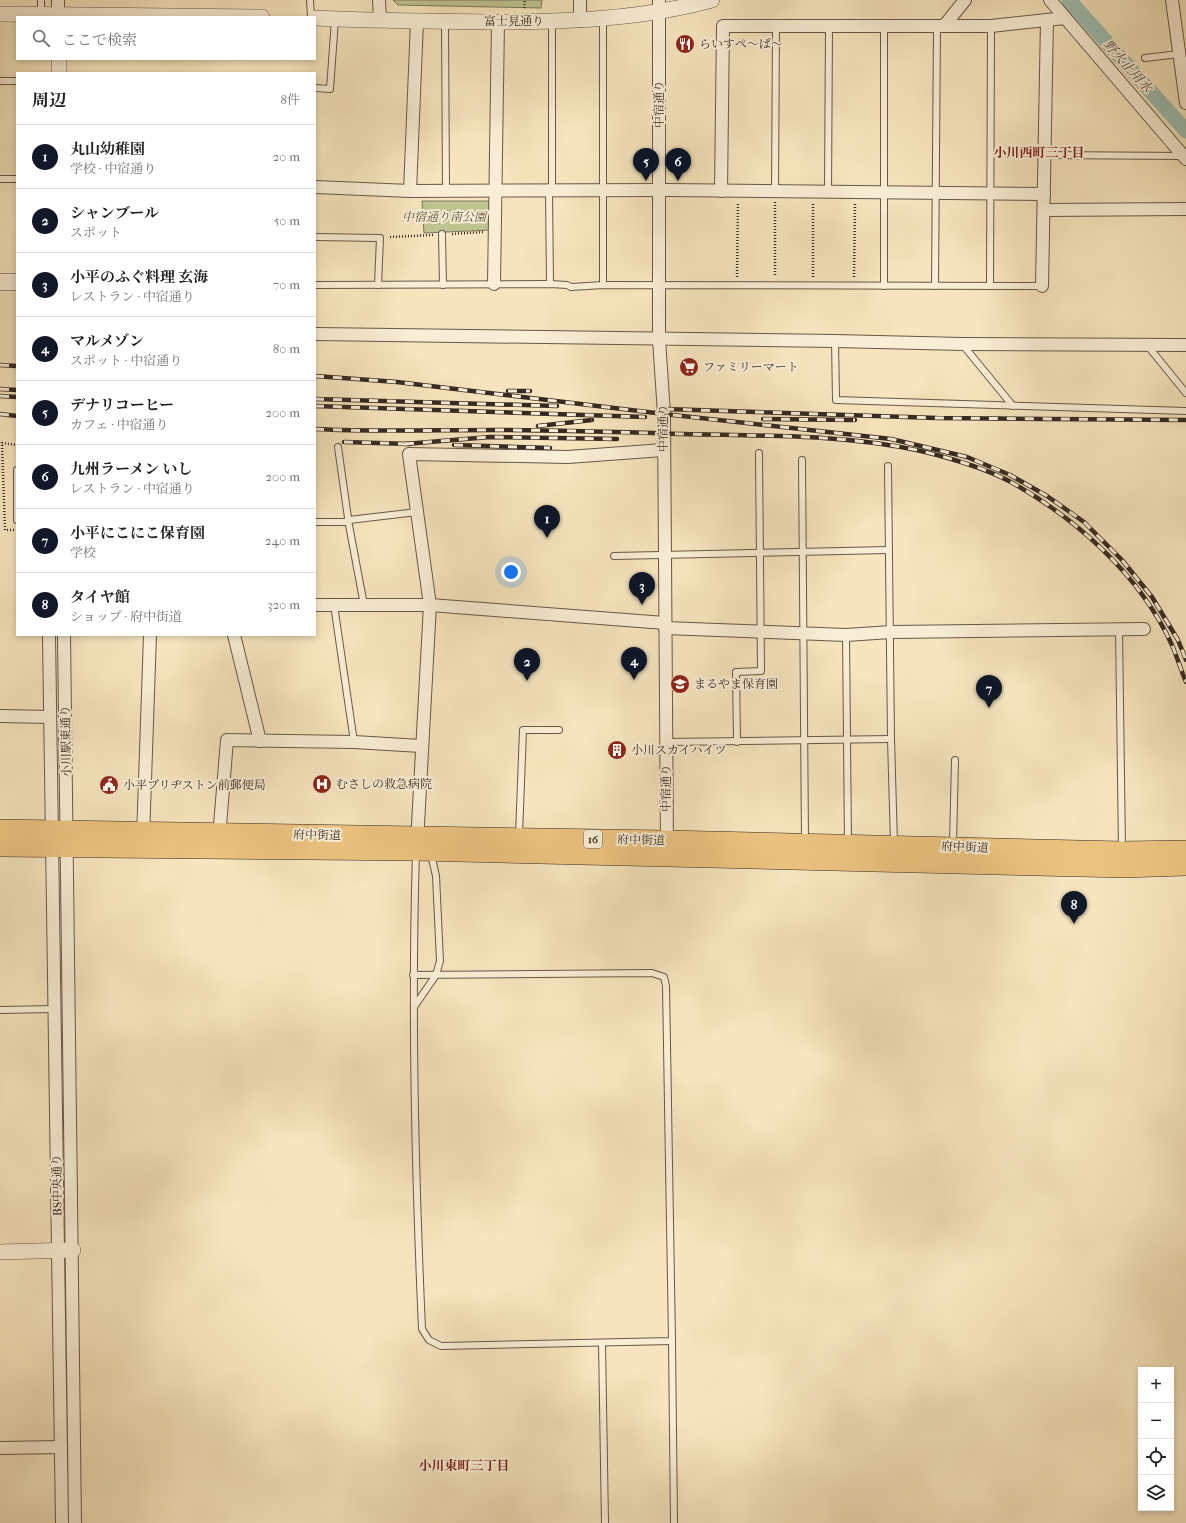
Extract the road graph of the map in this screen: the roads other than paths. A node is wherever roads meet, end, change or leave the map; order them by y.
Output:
1 (310, 0) edge
2 (380, 0) edge
3 (580, 0) edge
4 (712, 0) edge
5 (965, 0) edge
6 (1050, 0) edge
7 (1172, 0) edge
8 (659, 6) edge
9 (41, 7) edge
10 (59, 11) edge
11 (0, 14) edge
12 (228, 16) edge
13 (311, 16) edge
14 (316, 18) edge
15 (603, 18) junction
16 (1065, 18) junction
17 (335, 19) junction
18 (380, 20) junction
19 (580, 20) junction
20 (1047, 20) junction
21 (417, 21) junction
22 (552, 21) junction
23 (445, 22) junction
24 (498, 22) junction
25 (884, 25) junction
26 (776, 26) junction
27 (829, 26) junction
28 (940, 26) junction
29 (991, 26) junction
30 (1179, 54) junction
31 (1145, 58) dead end
32 (59, 60) edge
33 (59, 72) edge
34 (0, 81) edge
35 (16, 81) edge
36 (316, 88) edge
37 (1186, 103) edge
38 (1045, 155) junction
39 (1185, 158) edge
40 (0, 179) edge
41 (16, 179) edge
42 (316, 187) edge
43 (603, 190) junction
44 (659, 190) junction
45 (410, 191) junction
46 (446, 191) junction
47 (496, 191) junction
48 (549, 191) junction
49 (721, 191) junction
50 (775, 191) junction
51 (828, 192) junction
52 (884, 192) junction
53 (936, 193) junction
54 (990, 193) junction
55 (1044, 194) junction
56 (1186, 209) edge
57 (1044, 210) junction
58 (442, 234) dead end
59 (316, 237) edge
60 (0, 282) edge
61 (16, 282) edge
62 (494, 284) junction
63 (550, 284) junction
64 (316, 285) edge
65 (378, 285) junction
66 (443, 285) junction
67 (602, 285) junction
68 (659, 285) junction
69 (884, 286) junction
70 (935, 286) junction
71 (990, 286) junction
72 (1042, 286) joint
73 (316, 334) edge
74 (659, 339) junction
75 (835, 341) junction
76 (962, 344) junction
77 (1146, 344) junction
78 (1186, 345) edge
79 (1186, 393) edge
80 (1013, 406) junction
81 (1186, 410) edge
82 (338, 447) dead end
83 (663, 450) junction
84 (759, 453) dead end
85 (802, 460) dead end
86 (888, 466) dead end
87 (418, 512) junction
88 (349, 520) junction
89 (316, 522) edge
90 (888, 550) junction
91 (802, 552) junction
92 (760, 553) junction
93 (664, 555) junction
94 (614, 556) dead end
95 (316, 605) edge
96 (334, 605) junction
97 (364, 605) junction
98 (430, 605) junction
99 (665, 625) junction
100 (1119, 629) junction
101 (1144, 629) dead end
102 (891, 632) junction
103 (761, 633) junction
104 (802, 635) junction
105 (846, 635) junction
106 (49, 636) edge
107 (64, 636) edge
108 (150, 636) edge
109 (234, 636) edge
110 (0, 716) edge
111 (50, 717) junction
112 (559, 730) dead end
113 (891, 739) junction
114 (847, 740) junction
115 (260, 741) junction
116 (804, 741) junction
117 (354, 742) junction
118 (666, 742) junction
119 (737, 742) junction
120 (421, 746) junction
121 (955, 760) dead end
122 (0, 829) edge
123 (60, 838) junction
124 (519, 838) junction
125 (143, 840) junction
126 (422, 841) junction
127 (219, 842) junction
128 (804, 843) junction
129 (848, 844) junction
130 (894, 845) junction
131 (0, 847) edge
132 (953, 847) junction
133 (667, 848) junction
134 (1186, 850) edge
135 (1122, 851) junction
136 (1186, 866) edge
137 (413, 975) junction
138 (436, 975) junction
139 (414, 1007) junction
140 (55, 1009) junction
141 (0, 1010) edge
142 (73, 1250) junction
143 (58, 1251) junction
144 (0, 1252) edge
145 (672, 1342) junction
146 (602, 1343) junction
147 (61, 1447) junction
148 (0, 1448) edge
149 (62, 1523) edge
150 (75, 1523) edge
151 (605, 1523) edge
152 (674, 1523) edge

1 - 13 lane
2 - 18 street
3 - 19 street
4 - 8 street, 富士見通り
5 - 28 street
6 - 16 street
7 - 30 street
8 - 15 street, 富士見通り
8 - 44 street, 中宿通り
9 - 10 street
9 - 11 street
10 - 12 street
14 - 17 street, 富士見通り
15 - 19 street, 富士見通り
15 - 43 lane
16 - 20 street
16 - 39 street
17 - 18 street, 富士見通り
17 - 36 lane
18 - 21 street, 富士見通り
19 - 22 street, 富士見通り
20 - 29 street
20 - 38 street
21 - 23 street, 富士見通り
21 - 45 street
22 - 24 street, 富士見通り
22 - 48 lane
23 - 24 street, 富士見通り
23 - 46 lane
24 - 47 street
25 - 27 street
25 - 28 street
25 - 52 lane
26 - 27 street
26 - 49 street
26 - 50 lane
27 - 51 lane
28 - 29 street
28 - 53 lane
29 - 54 lane
30 - 31 lane
30 - 37 street
32 - 33 street
34 - 35 lane
38 - 39 lane
38 - 55 street
40 - 41 lane
42 - 45 street
43 - 44 street
43 - 48 street
43 - 67 lane
44 - 49 street
44 - 68 street, 中宿通り
45 - 46 street
46 - 47 street
47 - 48 street
47 - 62 street
48 - 63 lane
49 - 50 street
50 - 51 street
51 - 52 street
52 - 53 street
52 - 69 lane
53 - 54 street
53 - 70 lane
54 - 55 street
54 - 71 lane
55 - 57 street
56 - 57 street
57 - 72 street
58 - 66 lane
59 - 65 lane
60 - 61 main road
62 - 63 lane
62 - 66 lane
63 - 67 lane
64 - 65 lane
65 - 66 lane
67 - 68 lane
68 - 69 lane
68 - 74 street, 中宿通り
69 - 70 lane
70 - 71 lane
71 - 72 lane
73 - 74 street
74 - 75 street
74 - 83 street, 中宿通り
75 - 76 street
75 - 80 lane
76 - 77 street
76 - 80 lane
77 - 78 street
77 - 79 lane
80 - 81 lane
82 - 88 lane
83 - 87 street
83 - 93 street, 中宿通り
84 - 92 lane
85 - 91 lane
86 - 90 lane
87 - 88 lane
87 - 98 street
88 - 89 lane
88 - 97 lane
90 - 91 lane
90 - 102 lane
91 - 92 lane
91 - 104 lane
92 - 93 lane
92 - 103 lane
93 - 94 lane
93 - 99 street, 中宿通り
95 - 96 street
96 - 97 street
96 - 117 lane
97 - 98 street
98 - 99 street
98 - 120 street
99 - 103 street
99 - 118 street, 中宿通り
100 - 101 street
100 - 102 street
100 - 135 lane
102 - 105 street
102 - 113 lane
103 - 104 street
103 - 119 lane
104 - 105 street
104 - 116 lane
105 - 114 lane
106 - 111 street, 小川駅東通り
107 - 123 street, 小川駅東通り
108 - 125 street
109 - 115 street
110 - 111 street
111 - 123 street, 小川駅東通り
112 - 124 lane
113 - 114 lane
113 - 130 lane
114 - 116 lane
114 - 129 lane
115 - 117 street
115 - 127 street
116 - 119 lane
116 - 128 lane
117 - 120 street
118 - 119 lane
118 - 133 street, 中宿通り
120 - 126 street
121 - 132 lane
122 - 123 main road, 府中街道 / 16
123 - 125 main road, 府中街道 / 16
123 - 131 main road, 府中街道 / 16
123 - 140 street, BS中央通り
123 - 142 street, BS中央通り
124 - 126 main road, 府中街道 / 16
124 - 133 main road, 府中街道 / 16
125 - 127 main road, 府中街道 / 16
126 - 127 main road, 府中街道 / 16
126 - 133 main road, 府中街道 / 16
126 - 137 lane
126 - 138 lane
128 - 129 main road, 府中街道 / 16
128 - 133 main road, 府中街道 / 16
129 - 130 main road, 府中街道 / 16
130 - 132 main road, 府中街道 / 16
132 - 135 main road, 府中街道 / 16
133 - 136 main road, 府中街道 / 16
134 - 135 main road, 府中街道 / 16
137 - 138 lane
137 - 139 lane
138 - 139 lane
138 - 145 lane
139 - 146 lane
140 - 141 lane
140 - 143 street, BS中央通り
142 - 143 street
142 - 150 street, BS中央通り
143 - 144 street
143 - 147 street, BS中央通り
145 - 146 lane
145 - 152 lane
146 - 151 lane
147 - 148 street
147 - 149 street, BS中央通り

